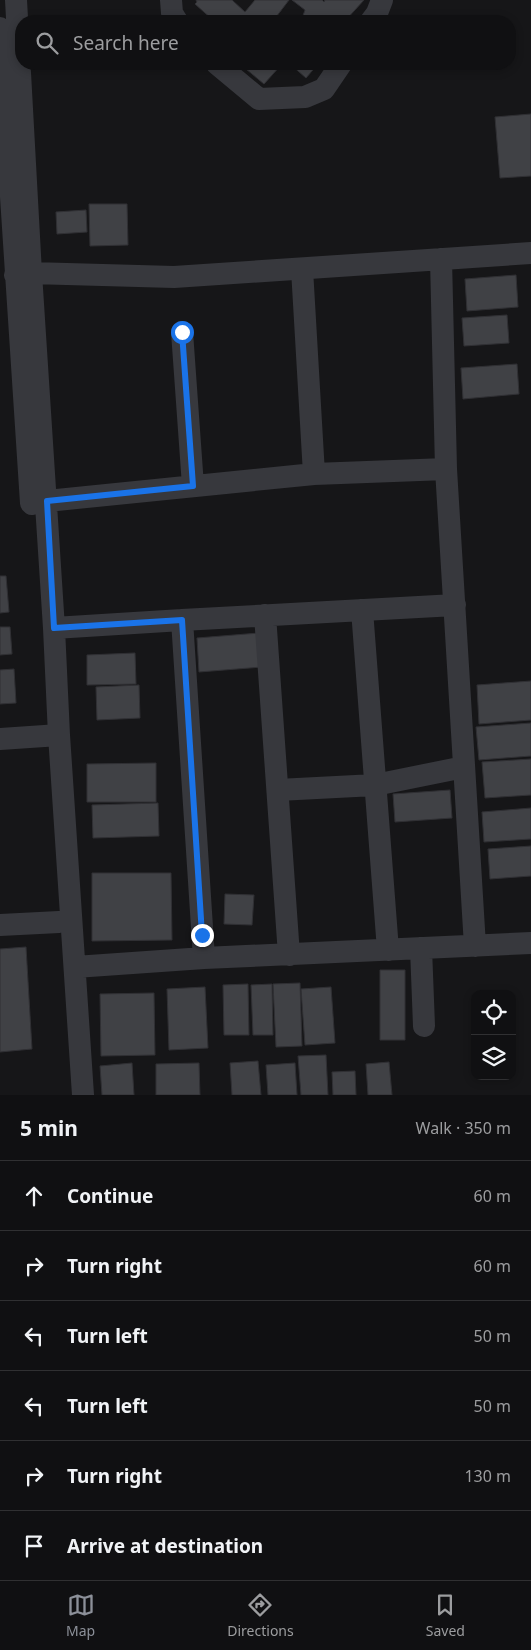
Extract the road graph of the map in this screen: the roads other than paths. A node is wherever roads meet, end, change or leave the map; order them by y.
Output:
1 (16, 0) edge
2 (171, 0) edge
3 (382, 0) edge
4 (16, 15) edge
5 (173, 15) edge
6 (376, 15) edge
7 (0, 28) edge
8 (16, 70) edge
9 (224, 70) edge
10 (337, 70) edge
11 (531, 253) edge
12 (441, 259) junction
13 (302, 270) junction
14 (15, 275) edge
15 (182, 332) dead end
16 (446, 469) junction
17 (314, 474) junction
18 (193, 486) junction
19 (39, 502) junction
20 (455, 605) junction
21 (362, 610) junction
22 (265, 615) junction
23 (182, 620) junction
24 (54, 628) junction
25 (52, 735) junction
26 (0, 739) edge
27 (464, 767) junction
28 (375, 785) junction
29 (278, 790) junction
30 (59, 922) junction
31 (0, 925) edge
32 (531, 943) edge
33 (475, 946) junction
34 (422, 948) junction
35 (388, 950) junction
36 (289, 955) junction
37 (204, 958) junction
38 (75, 967) junction
39 (424, 1026) dead end
40 (68, 1095) edge
41 (83, 1095) edge

1 - 4 street
2 - 5 street
3 - 6 street
7 - 14 street
8 - 14 street
9 - 10 street
11 - 12 street
12 - 13 street
12 - 16 street
13 - 14 street
13 - 17 street
14 - 19 street
15 - 18 street
16 - 17 street
16 - 20 street
17 - 18 street
18 - 19 street
19 - 24 street
19 - 25 street
20 - 21 street
20 - 27 street
21 - 22 street
21 - 28 street
22 - 23 street
22 - 29 street
23 - 24 street
23 - 37 street
24 - 25 street
25 - 26 street
25 - 30 street
25 - 38 street
27 - 28 street
27 - 33 street
28 - 29 street
28 - 35 street
29 - 36 street
30 - 31 street
30 - 40 street
32 - 33 street
33 - 34 street
34 - 35 street
34 - 39 street
35 - 36 street
36 - 37 street
37 - 38 street
38 - 41 street

